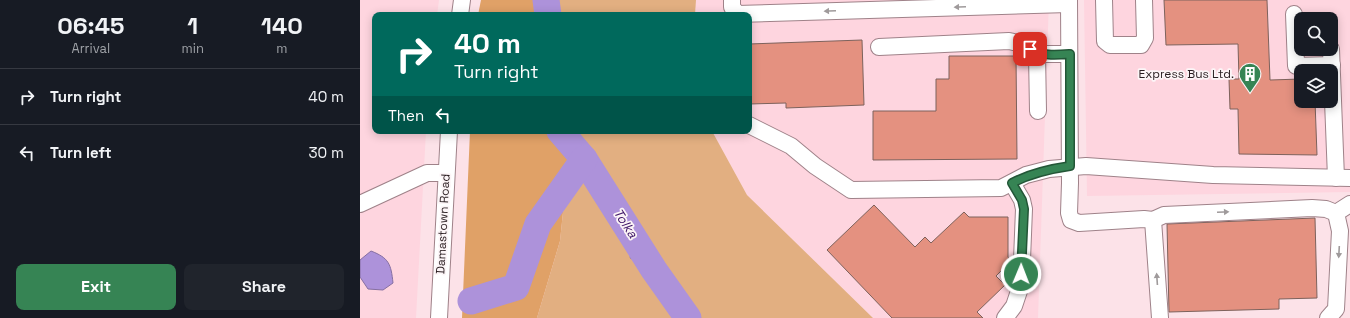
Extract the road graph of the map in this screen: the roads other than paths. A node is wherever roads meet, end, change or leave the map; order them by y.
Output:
1 (462, 0) edge
2 (732, 0) edge
3 (1104, 0) edge
4 (1144, 0) edge
5 (1037, 2) edge
6 (1069, 2) edge
7 (460, 12) edge
8 (736, 12) edge
9 (752, 13) edge
10 (878, 47) dead end
11 (1037, 54) junction
12 (1070, 54) junction
13 (1336, 108) edge
14 (1038, 111) dead end
15 (752, 126) edge
16 (449, 134) edge
17 (1070, 166) junction
18 (446, 173) junction
19 (1343, 178) edge
20 (1012, 183) junction
21 (360, 204) edge
22 (1350, 204) edge
23 (1336, 213) junction
24 (1153, 220) junction
25 (439, 318) edge
26 (1005, 318) edge
27 (1160, 318) edge
28 (1328, 318) edge

1 - 7 street
8 -> 2 street
3 - 4 street
5 - 6 street
5 -> 9 street
6 - 12 street
10 - 11 street
11 - 12 street
11 - 14 street
12 - 17 street
13 - 19 street
15 - 20 street
16 - 18 street, Damastown Road
17 - 19 street
17 - 20 street
17 - 24 street
18 - 21 street
18 - 25 street, Damastown Road
20 - 26 street
22 - 23 street
24 -> 23 street
23 -> 28 street
27 -> 24 street

